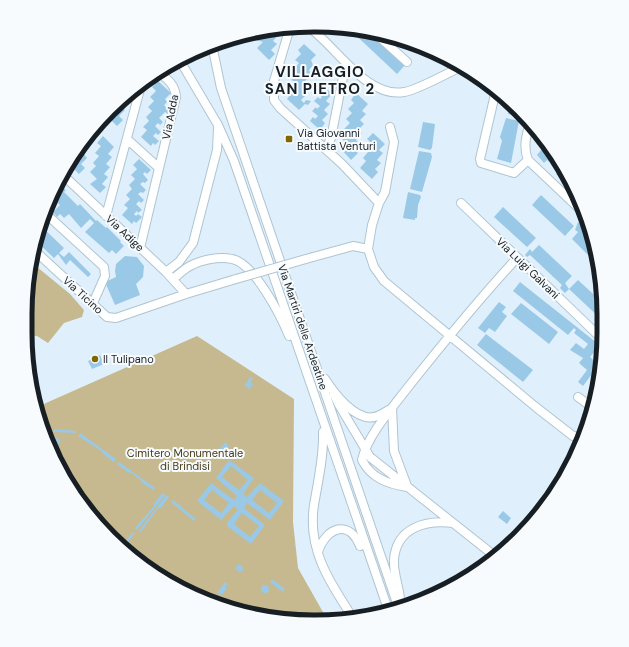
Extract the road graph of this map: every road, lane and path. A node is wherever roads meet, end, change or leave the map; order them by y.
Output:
1 (313, 32) edge
2 (289, 33) edge
3 (385, 41) edge
4 (213, 51) edge
5 (407, 62) dead end
6 (182, 65) edge
7 (455, 70) edge
8 (344, 72) dead end
9 (164, 76) edge
10 (139, 93) edge
11 (494, 97) edge
12 (218, 126) junction
13 (390, 127) dead end
14 (528, 130) edge
15 (127, 139) junction
16 (326, 149) junction
17 (528, 160) junction
18 (159, 168) junction
19 (67, 179) edge
20 (379, 203) junction
21 (461, 203) dead end
22 (574, 204) edge
23 (106, 216) junction
24 (50, 217) edge
25 (140, 248) junction
26 (368, 249) junction
27 (38, 254) edge
28 (517, 258) junction
29 (166, 272) junction
30 (173, 279) junction
31 (186, 294) junction
32 (93, 304) junction
33 (597, 330) edge
34 (449, 336) junction
35 (318, 369) junction
36 (308, 376) junction
37 (334, 394) junction
38 (578, 397) dead end
39 (588, 404) edge
40 (392, 408) junction
41 (323, 422) junction
42 (577, 436) edge
43 (364, 448) junction
44 (407, 487) junction
45 (454, 523) junction
46 (318, 552) junction
47 (491, 553) edge
48 (373, 569) junction
49 (398, 602) edge
50 (399, 602) edge
51 (387, 605) edge
52 (350, 613) edge

1 - 7 street
2 - 16 street
3 - 5 street
4 - 35 street, Via Martiri delle Ardeatine
6 - 12 street, Via Martiri delle Ardeatine
8 - 16 street
9 - 18 street, Via Adda
10 - 15 street
11 - 17 street
12 - 29 street
12 - 36 street, Via Martiri delle Ardeatine
13 - 20 street
14 - 17 street
15 - 18 street
15 - 23 street
16 - 20 street
17 - 22 street
18 - 25 street, Via Adda
19 - 23 street, Via Adige
20 - 26 street
21 - 28 street, Via Luigi Galvani
23 - 25 street, Via Adige
24 - 32 street
25 - 29 street, Via Adige
26 - 31 street, Via Ticino, bridge
26 - 34 street
27 - 32 street, Via Ticino
28 - 33 street, Via Luigi Galvani
28 - 34 street
29 - 30 street, Via Adige
30 - 31 street, Via Adige
30 - 36 street
31 - 32 street, Via Ticino
34 - 40 street
34 - 42 street
35 - 37 street
35 - 49 street, Via Martiri delle Ardeatine
36 - 41 street, Via Martiri delle Ardeatine
37 - 40 street
37 - 43 street
38 - 39 street
40 - 43 street
40 - 44 street
41 - 46 street
41 - 48 street, Via Martiri delle Ardeatine
43 - 44 street
44 - 45 street
45 - 47 street
45 - 50 street
46 - 48 street
46 - 52 street
48 - 51 street, Via Martiri delle Ardeatine

